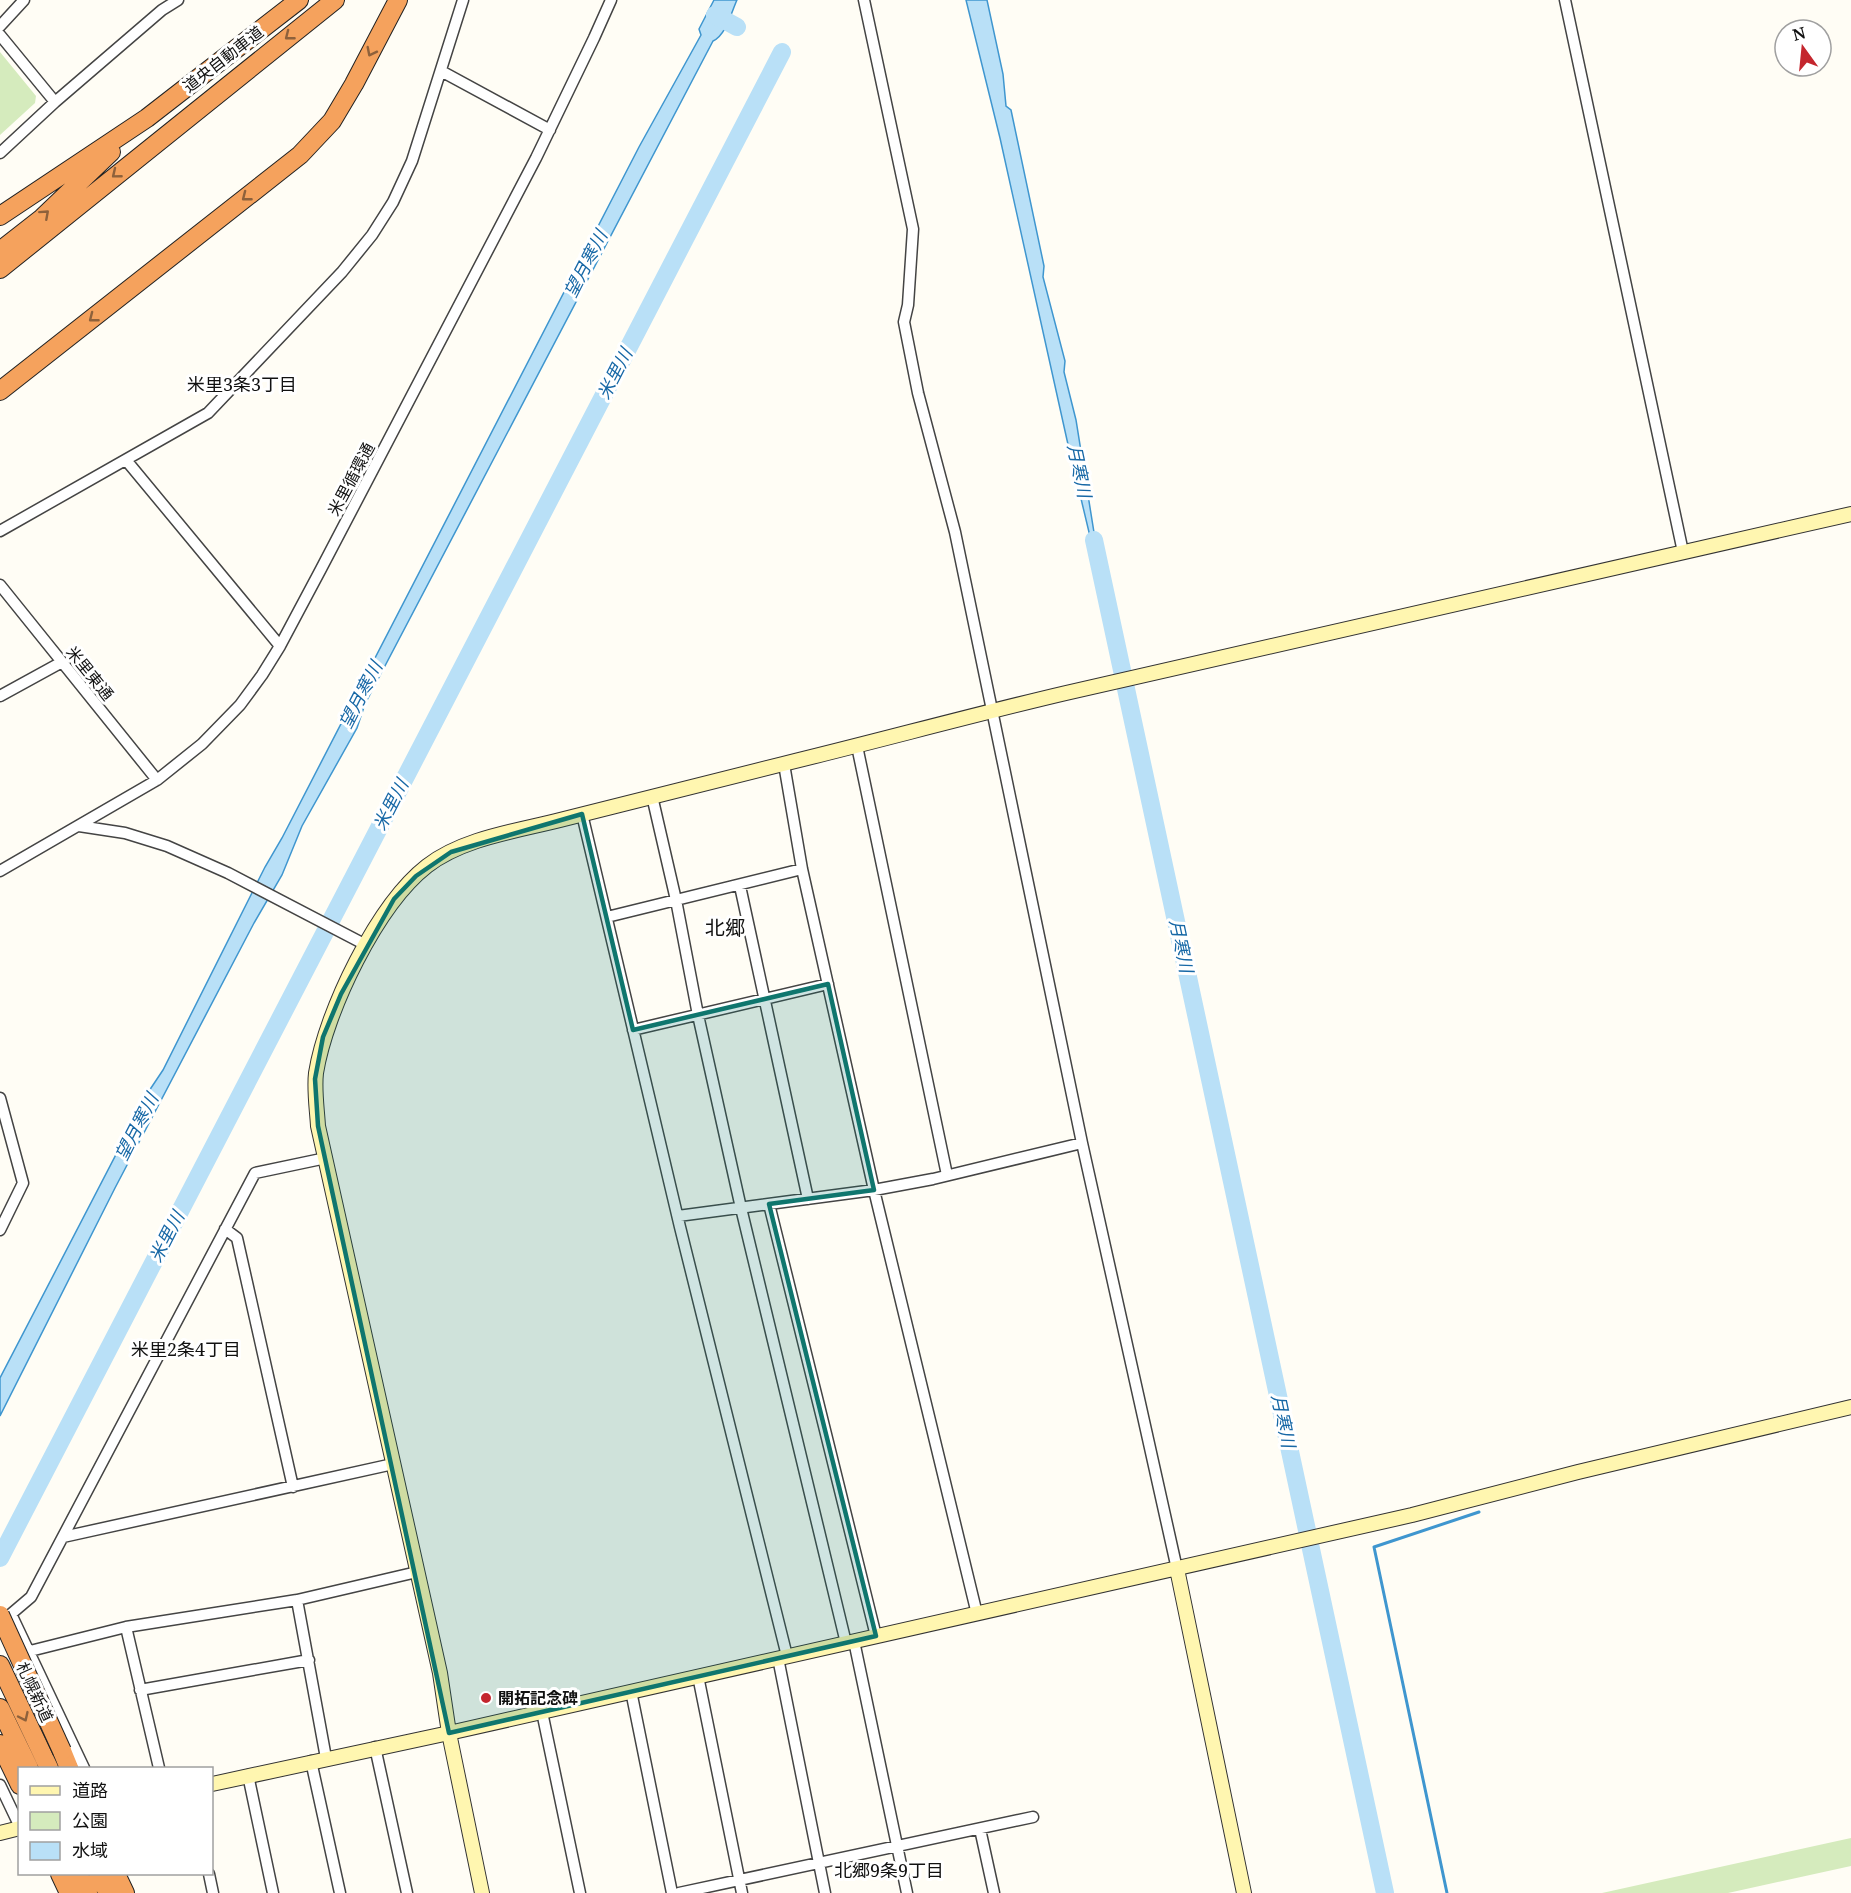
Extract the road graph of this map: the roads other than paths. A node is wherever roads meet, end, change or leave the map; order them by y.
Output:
1 (24, 0) edge
2 (178, 0) edge
3 (299, 0) edge
4 (335, 0) edge
5 (398, 0) edge
6 (463, 0) edge
7 (611, 0) edge
8 (864, 0) edge
9 (1565, 0) edge
10 (0, 26) edge
11 (0, 35) edge
12 (441, 71) junction
13 (55, 102) junction
14 (147, 118) junction
15 (550, 130) junction
16 (0, 153) edge
17 (0, 216) edge
18 (0, 251) edge
19 (0, 269) edge
20 (5, 387) edge
21 (126, 460) junction
22 (1851, 514) edge
23 (0, 531) edge
24 (1683, 552) junction
25 (0, 585) edge
26 (280, 646) junction
27 (62, 662) junction
28 (0, 696) edge
29 (993, 711) junction
30 (857, 746) junction
31 (784, 764) junction
32 (157, 780) junction
33 (652, 796) junction
34 (582, 814) junction
35 (79, 826) junction
36 (801, 869) junction
37 (0, 871) edge
38 (740, 886) junction
39 (676, 900) junction
40 (607, 917) junction
41 (366, 945) junction
42 (828, 984) junction
43 (764, 999) junction
44 (698, 1015) junction
45 (633, 1030) junction
46 (0, 1098) edge
47 (1082, 1143) junction
48 (326, 1158) junction
49 (947, 1175) junction
50 (874, 1190) junction
51 (808, 1199) junction
52 (769, 1204) junction
53 (741, 1208) junction
54 (678, 1216) junction
55 (225, 1229) junction
56 (0, 1230) edge
57 (1851, 1407) edge
58 (393, 1464) junction
59 (293, 1486) junction
60 (63, 1537) junction
61 (1177, 1569) junction
62 (417, 1572) junction
63 (297, 1600) junction
64 (6, 1614) edge
65 (977, 1614) junction
66 (126, 1627) junction
67 (0, 1631) edge
68 (876, 1636) junction
69 (850, 1642) junction
70 (30, 1651) junction
71 (782, 1657) junction
72 (309, 1660) junction
73 (0, 1665) edge
74 (698, 1676) junction
75 (140, 1690) junction
76 (631, 1691) junction
77 (0, 1708) edge
78 (542, 1712) junction
79 (449, 1732) junction
80 (0, 1744) edge
81 (375, 1747) junction
82 (326, 1758) junction
83 (311, 1761) junction
84 (49, 1767) edge
85 (69, 1767) edge
86 (84, 1767) edge
87 (159, 1767) edge
88 (248, 1776) junction
89 (16, 1779) edge
90 (213, 1784) edge
91 (18, 1804) edge
92 (1033, 1818) dead end
93 (18, 1828) edge
94 (980, 1829) junction
95 (0, 1833) edge
96 (897, 1848) junction
97 (818, 1864) junction
98 (60, 1875) edge
99 (79, 1875) edge
100 (99, 1875) edge
101 (116, 1875) edge
102 (209, 1875) edge
103 (740, 1881) junction
104 (69, 1893) edge
105 (88, 1893) edge
106 (108, 1893) edge
107 (125, 1893) edge
108 (213, 1893) edge
109 (273, 1893) edge
110 (340, 1893) edge
111 (407, 1893) edge
112 (482, 1893) edge
113 (580, 1893) edge
114 (672, 1893) edge
115 (680, 1893) edge
116 (742, 1893) edge
117 (825, 1893) edge
118 (907, 1893) edge
119 (994, 1893) edge
120 (1244, 1893) edge

1 - 10 street
2 - 13 street
3 - 14 highway, 道央自動車道
4 -> 19 highway
5 -> 20 highway
6 - 12 street
7 - 15 street, 米里循環通
8 - 29 street
9 - 24 street
11 - 13 street
12 - 15 street
12 - 21 street
13 - 16 street
14 - 17 highway
18 -> 14 highway
15 - 26 street, 米里循環通
21 - 23 street
21 - 26 street
22 - 24 street
24 - 29 street
25 - 27 street, 米里東通
26 - 32 street, 米里循環通
27 - 28 street
27 - 32 street, 米里東通
29 - 30 street
29 - 47 street
30 - 31 street
30 - 49 street
31 - 33 street
31 - 36 street
32 - 35 street, 米里循環通
33 - 34 street
33 - 39 street
34 - 40 street
34 - 41 street
35 - 37 street, 米里循環通
35 - 41 street
36 - 38 street
36 - 42 street
38 - 39 street
38 - 43 street
39 - 40 street
39 - 44 street
40 - 45 street
41 - 48 street
42 - 43 street
42 - 50 street
43 - 44 street
43 - 51 street
44 - 45 street
44 - 53 street
45 - 54 street
46 - 56 street
47 - 49 street
47 - 61 street
48 - 55 street
48 - 58 street
49 - 50 street
50 - 51 street
50 - 65 street
51 - 52 street
52 - 53 street
52 - 68 street
53 - 54 street
53 - 69 street
54 - 71 street
55 - 59 street
55 - 60 street
57 - 61 street
58 - 59 street
58 - 62 street
59 - 60 street
60 - 64 street
61 - 65 street
61 - 120 street
62 - 63 street
62 - 79 street
63 - 66 street
63 - 72 street
64 - 67 street
64 - 70 street
64 - 85 highway, 札幌新道, bridge
65 - 68 street
66 - 70 street
66 - 75 street
68 - 69 street
69 - 71 street
69 - 96 street
70 - 86 street
71 - 74 street
71 - 97 street
72 - 75 street
72 - 82 street
73 -> 84 highway
74 - 76 street
74 - 103 street
75 - 87 street
76 - 78 street
76 - 114 street
77 - 89 highway
78 - 79 street
78 - 113 street
79 - 81 street
79 - 112 street
80 - 89 highway
81 - 82 street
81 - 111 street
82 - 83 street
83 - 88 street
83 - 110 street
88 - 90 street
88 - 109 street
89 - 91 street
92 - 94 street
93 - 95 street
94 - 96 street
94 - 119 street
96 - 97 street
96 - 118 street
97 - 103 street
97 - 117 street
98 - 104 highway
99 - 105 highway
100 - 106 highway
101 - 107 highway
102 - 108 street
103 - 115 street
103 - 116 street

